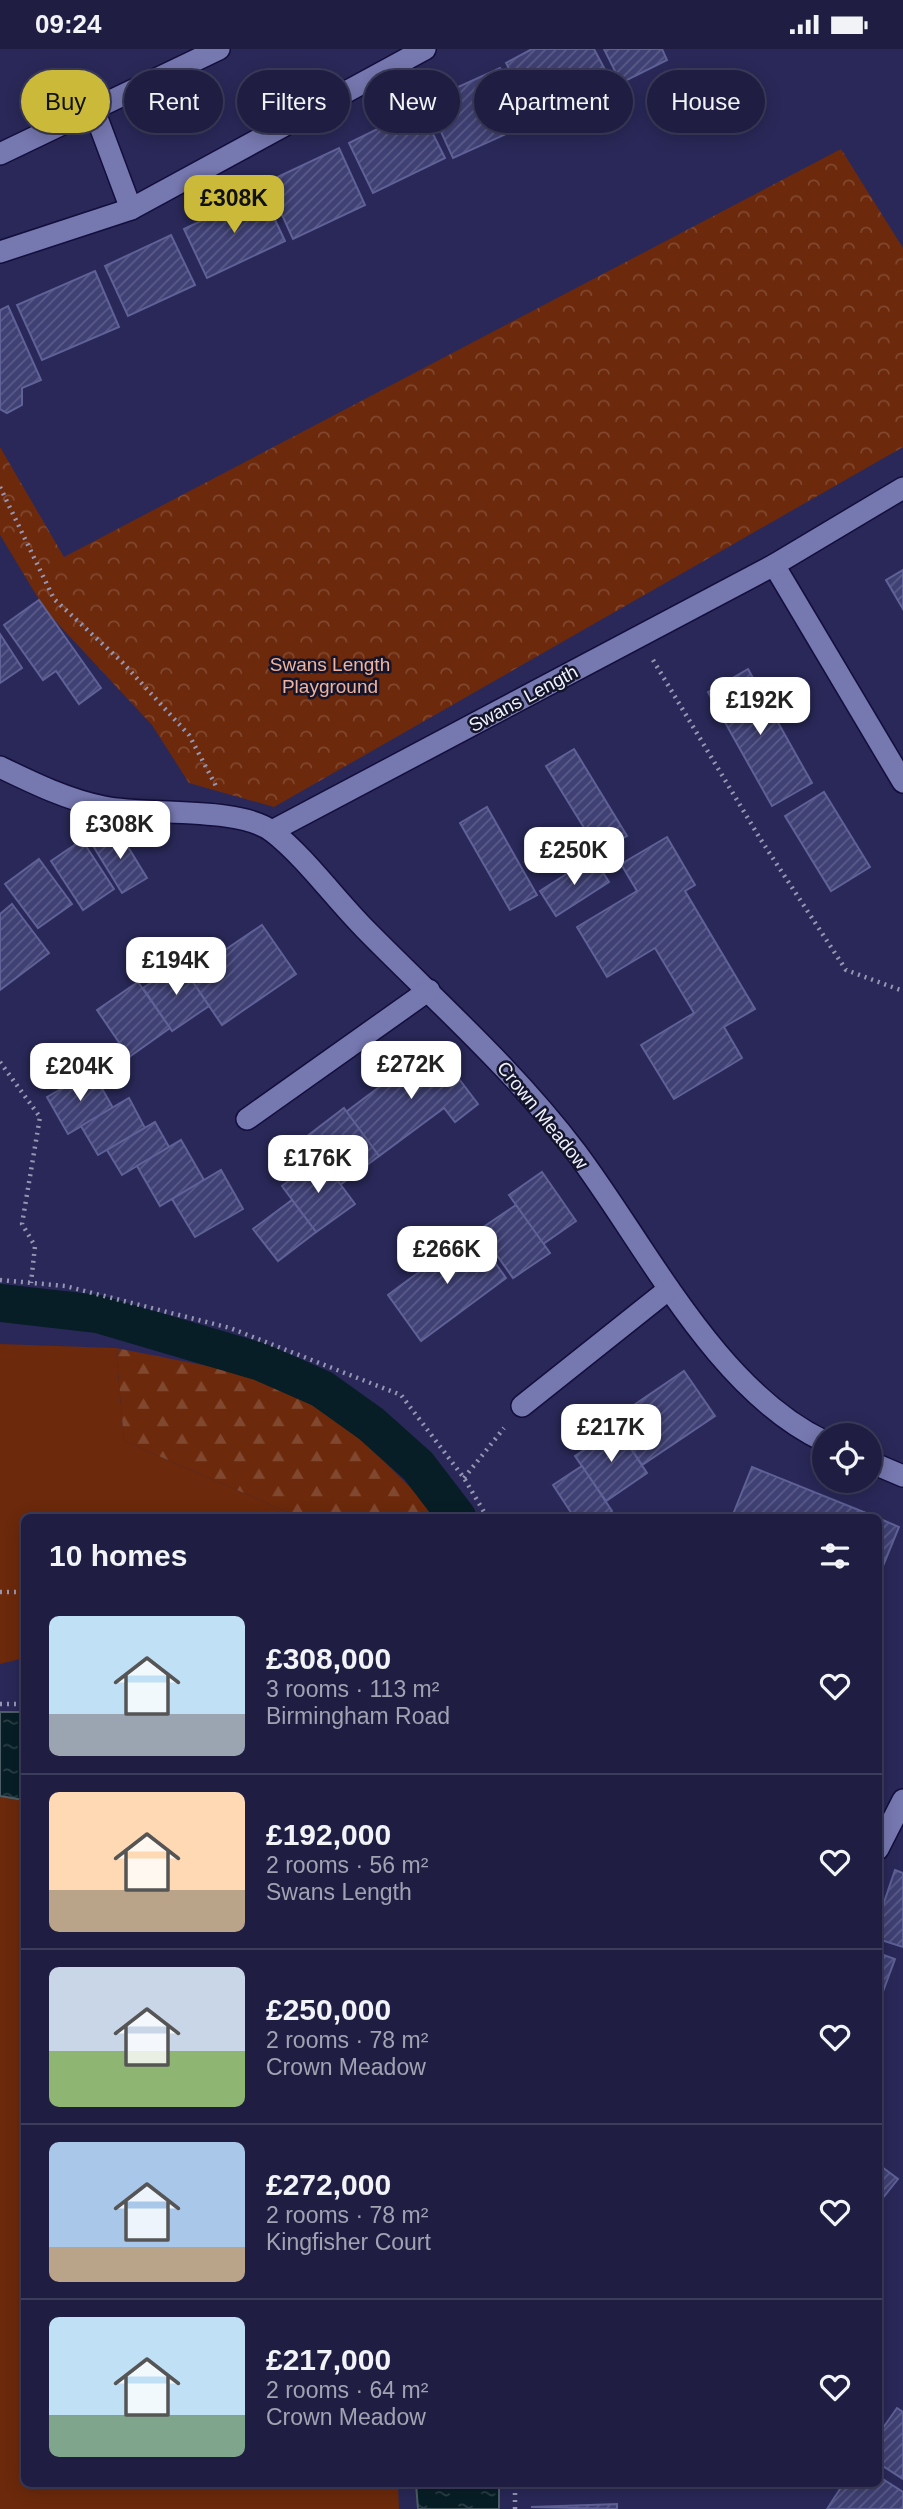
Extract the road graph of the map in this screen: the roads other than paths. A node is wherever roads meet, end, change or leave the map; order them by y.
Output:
1 (219, 49) edge
2 (425, 49) edge
3 (110, 102) edge
4 (46, 133) edge
5 (103, 133) edge
6 (0, 155) edge
7 (131, 209) junction
8 (0, 252) edge
9 (903, 488) edge
10 (774, 565) junction
11 (0, 767) edge
12 (903, 782) edge
13 (272, 831) junction
14 (429, 991) junction
15 (247, 1119) dead end
16 (669, 1289) junction
17 (522, 1406) road end
18 (812, 1435) edge
19 (882, 1467) edge
20 (903, 1476) edge
21 (903, 1800) edge
22 (882, 1841) edge

1 - 3 street
2 - 7 street
4 - 6 street
5 - 7 street
7 - 8 street
9 - 10 street, Swans Length
10 - 12 street
10 - 13 street, Swans Length
11 - 13 street, Crown Meadow
13 - 14 street, Crown Meadow
14 - 15 street
14 - 16 street, Crown Meadow
16 - 17 street
16 - 18 street, Crown Meadow
19 - 20 street
21 - 22 street

